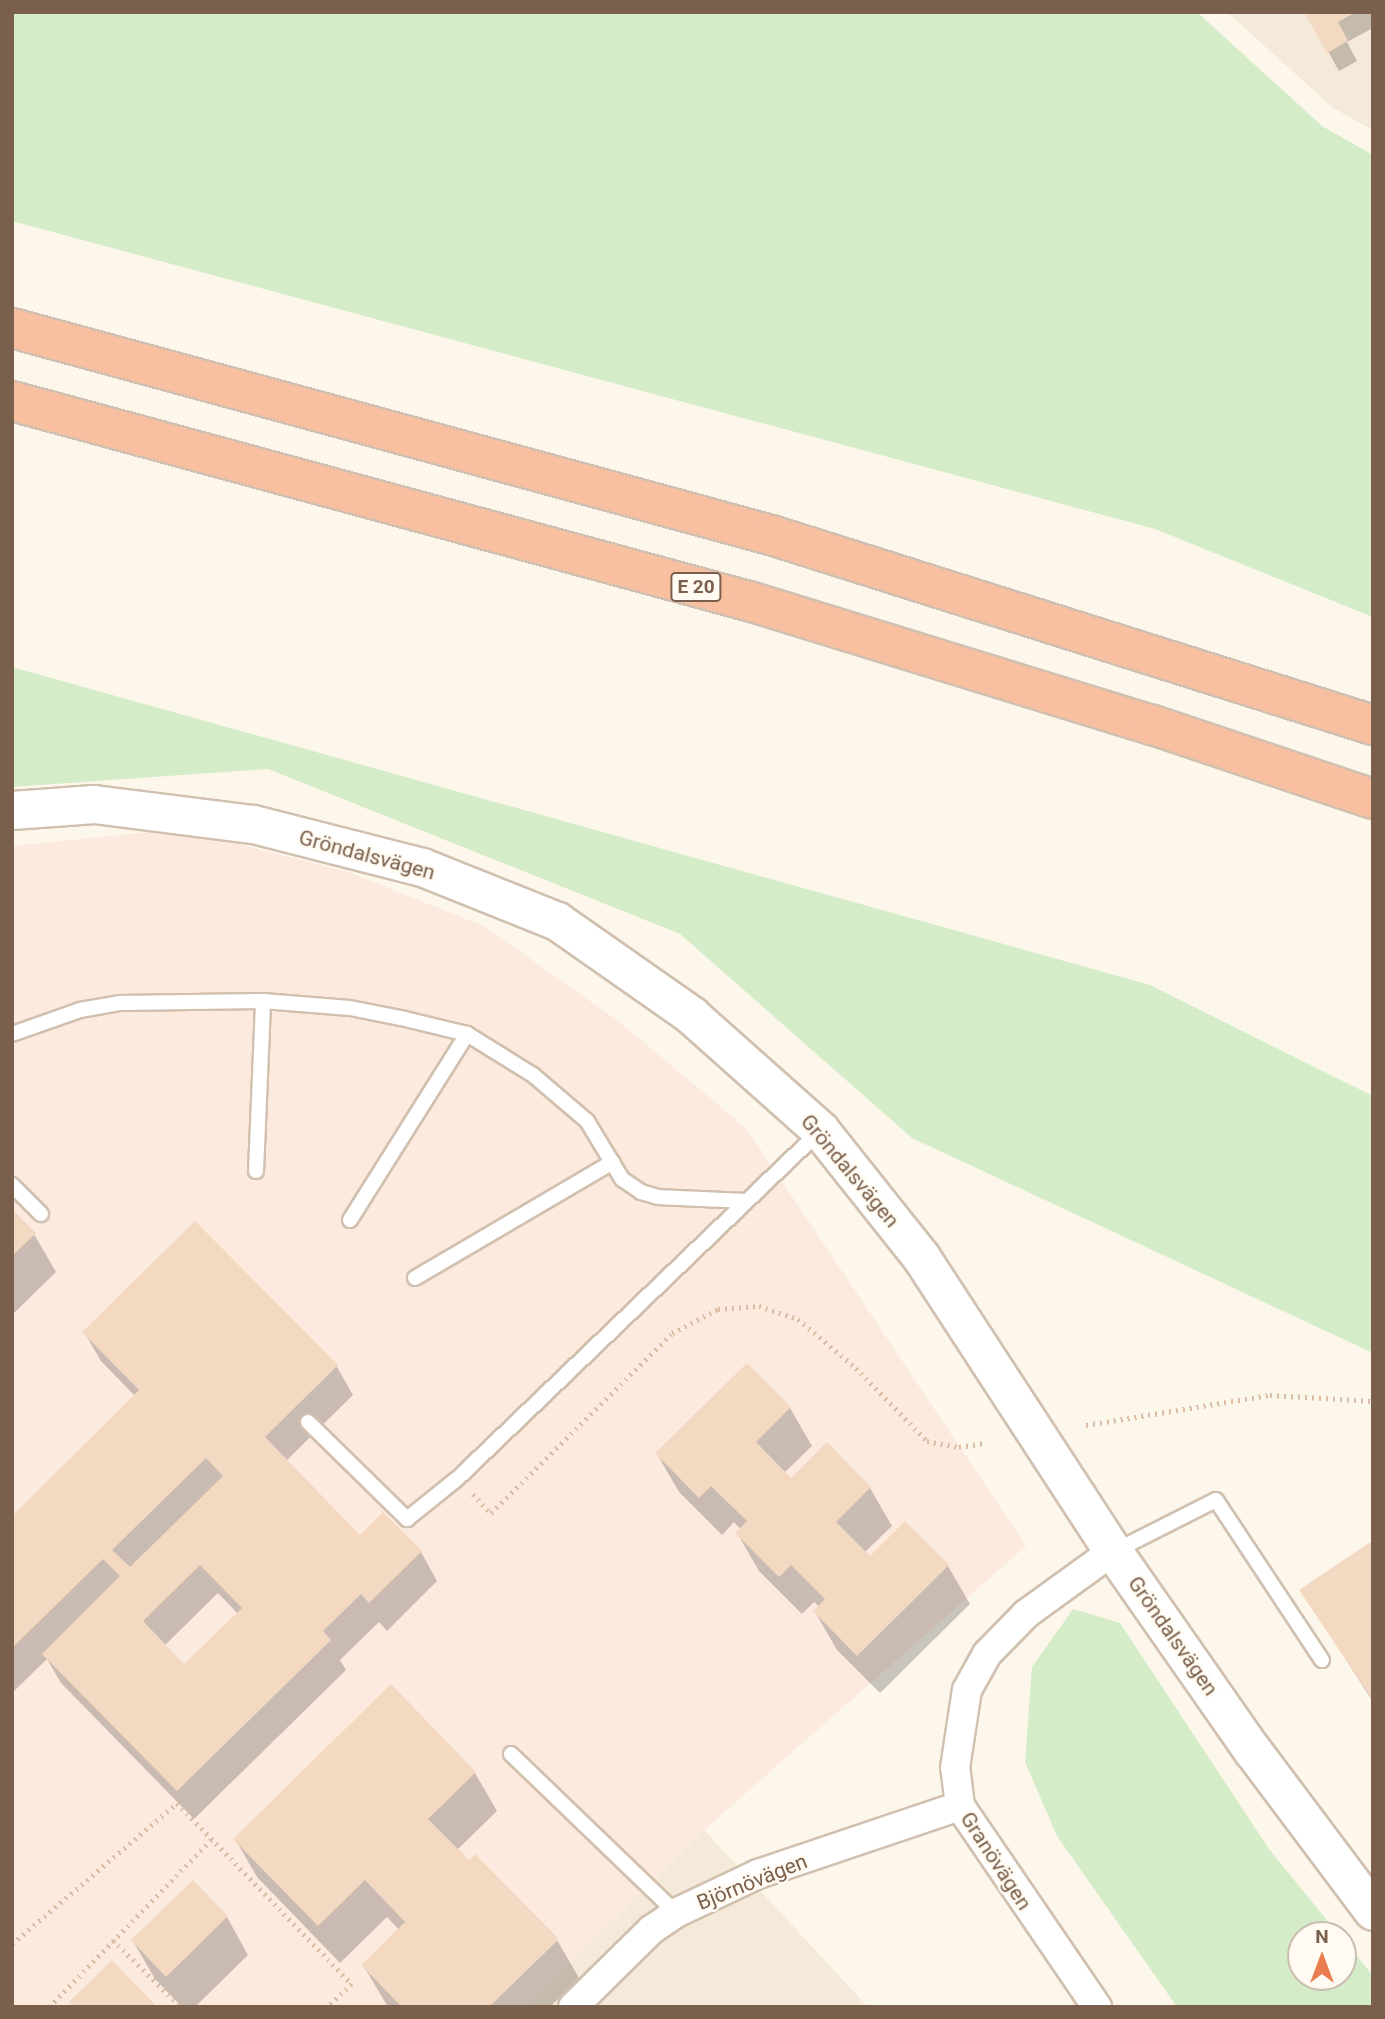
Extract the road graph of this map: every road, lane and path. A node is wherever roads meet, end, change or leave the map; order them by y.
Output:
1 (12, 328) edge
2 (12, 401) edge
3 (1373, 725) edge
4 (1373, 799) edge
5 (12, 810) edge
6 (263, 1001) junction
7 (12, 1034) edge
8 (467, 1034) junction
9 (820, 1130) junction
10 (613, 1162) junction
11 (256, 1171) dead end
12 (12, 1185) edge
13 (745, 1201) junction
14 (41, 1214) dead end
15 (350, 1220) dead end
16 (415, 1278) dead end
17 (1373, 1401) edge
18 (308, 1422) dead end
19 (1086, 1425) dead end
20 (985, 1443) dead end
21 (458, 1478) junction
22 (1113, 1551) junction
23 (1322, 1660) dead end
24 (511, 1754) dead end
25 (960, 1806) junction
26 (212, 1839) junction
27 (1373, 1911) edge
28 (676, 1913) junction
29 (113, 1940) junction
30 (12, 1944) edge
31 (49, 2007) edge
32 (181, 2007) edge
33 (328, 2007) edge
34 (573, 2007) edge
35 (1097, 2007) edge

1 - 3 highway
2 - 4 highway, E 20
5 - 9 street, Gröndalsvägen
6 - 7 lane
6 - 8 lane
6 - 11 lane
8 - 10 lane
8 - 15 lane
9 - 13 lane
9 - 22 street, Gröndalsvägen
10 - 13 lane
10 - 16 lane
12 - 14 lane
13 - 21 lane
17 - 19 path
18 - 21 lane
20 - 21 path
22 - 23 lane
22 - 25 street, Granövägen
22 - 27 street, Gröndalsvägen
24 - 28 lane
25 - 28 street, Björnövägen
25 - 35 street, Granövägen
26 - 29 path
26 - 30 path
26 - 33 path
28 - 34 street, Björnövägen
29 - 31 path
29 - 32 path

